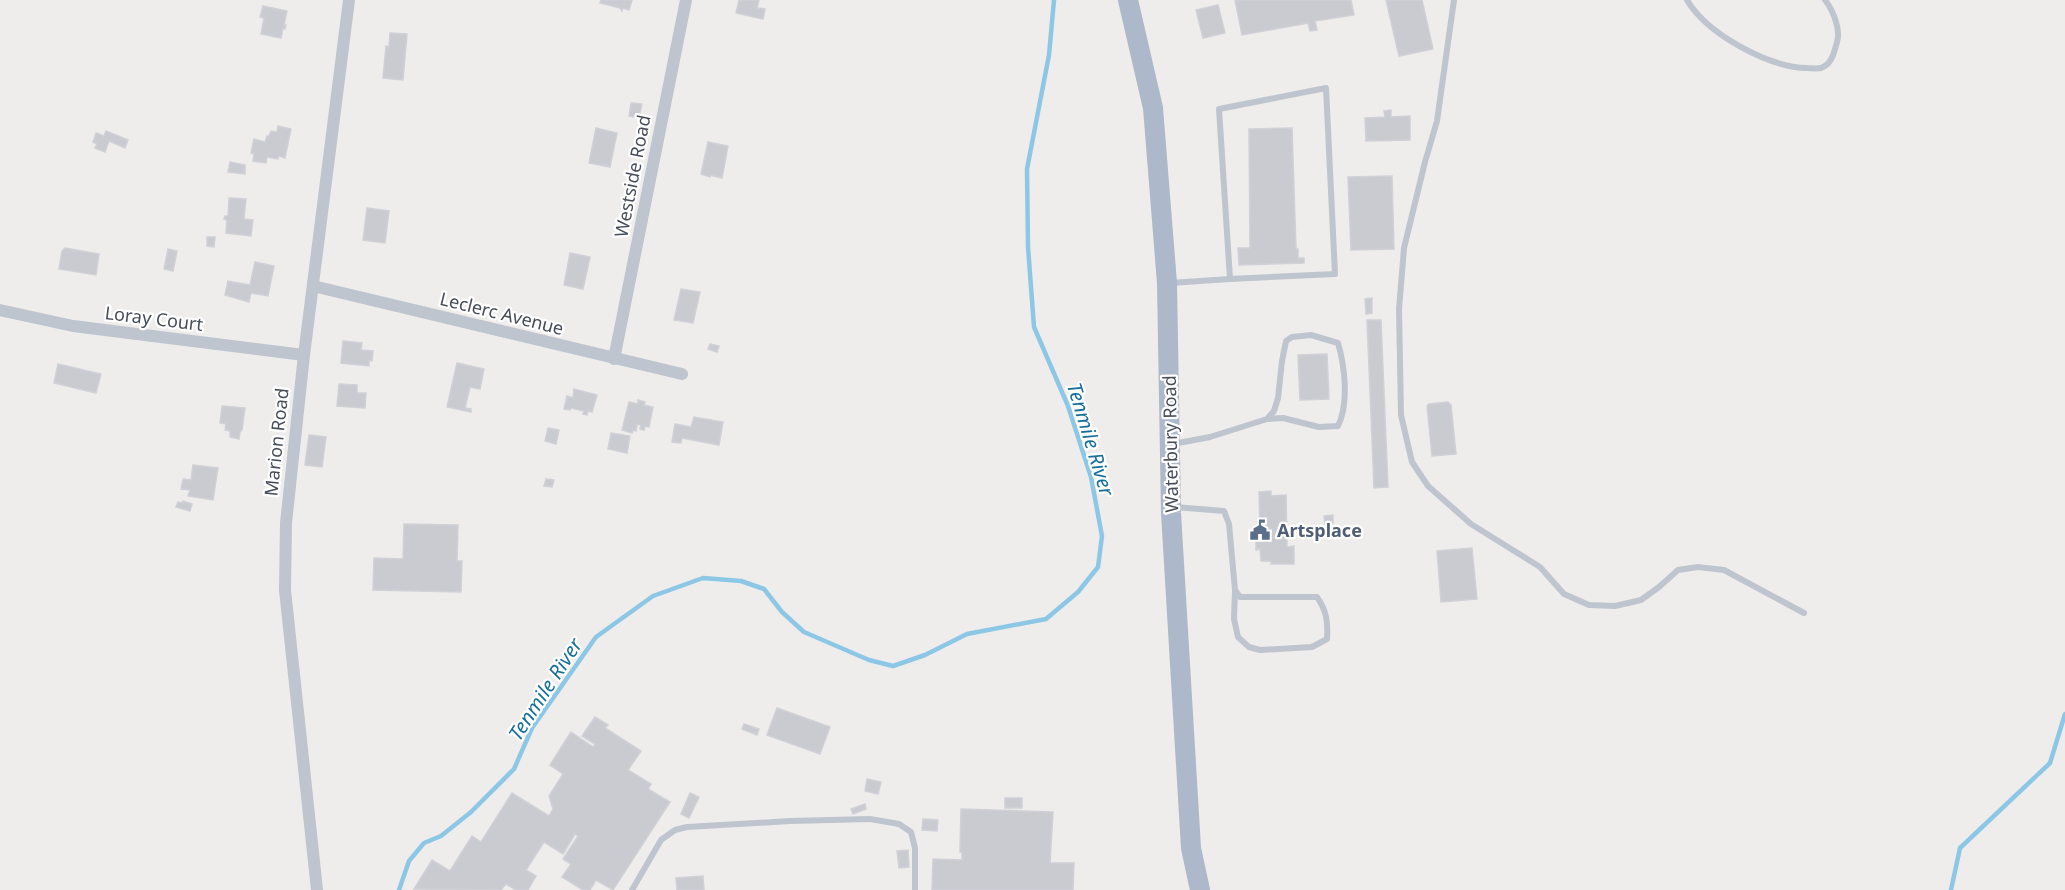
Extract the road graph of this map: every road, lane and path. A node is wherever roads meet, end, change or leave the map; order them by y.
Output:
1 (349, 0) edge
2 (686, 0) edge
3 (1128, 0) edge
4 (1454, 0) edge
5 (1687, 0) edge
6 (1825, 0) edge
7 (1230, 279) junction
8 (1167, 283) junction
9 (314, 286) junction
10 (0, 310) edge
11 (304, 355) junction
12 (614, 359) junction
13 (682, 374) dead end
14 (1267, 419) junction
15 (1170, 445) junction
16 (1171, 507) junction
17 (1235, 590) junction
18 (1804, 613) dead end
19 (317, 890) edge
20 (632, 890) edge
21 (915, 890) edge
22 (1200, 890) edge

1 - 9 street, Marion Road
2 - 12 street, Westside Road
3 - 8 main road, Waterbury Road
4 - 18 lane
5 - 6 lane
7 - 7 lane
7 - 8 lane
8 - 15 main road, Waterbury Road
9 - 11 street, Marion Road
9 - 12 street, Leclerc Avenue
10 - 11 street, Loray Court
11 - 19 street, Marion Road
12 - 13 street, Leclerc Avenue
14 - 14 lane
14 - 15 lane
15 - 16 main road, Waterbury Road
16 - 17 lane
16 - 22 main road, Waterbury Road
17 - 17 lane
20 - 21 lane

